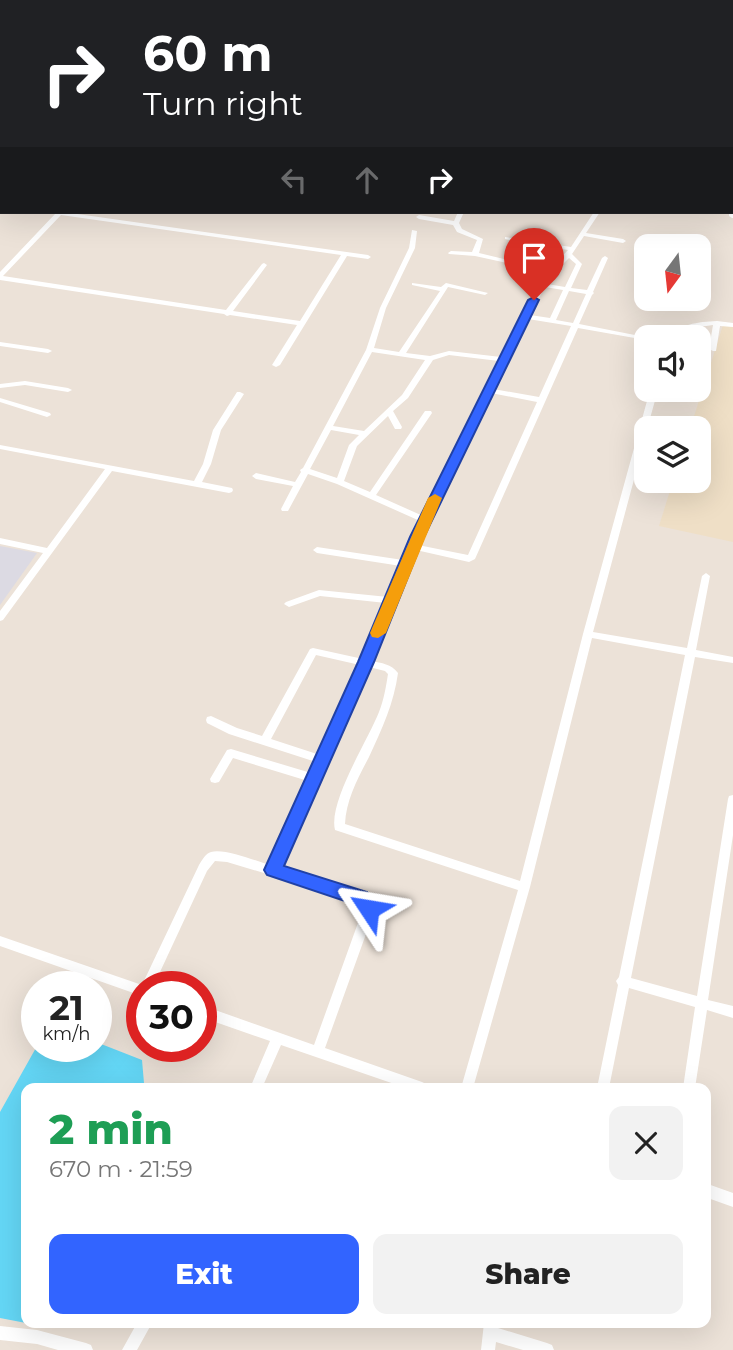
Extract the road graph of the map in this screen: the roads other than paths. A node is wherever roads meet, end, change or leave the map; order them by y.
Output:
1 (54, 214) edge
2 (70, 214) edge
3 (460, 214) edge
4 (592, 214) edge
5 (419, 217) dead end
6 (455, 222) junction
7 (414, 231) dead end
8 (583, 234) junction
9 (507, 238) dead end
10 (521, 241) junction
11 (623, 241) dead end
12 (570, 252) junction
13 (451, 253) dead end
14 (345, 254) junction
15 (475, 254) junction
16 (368, 257) dead end
17 (605, 258) dead end
18 (510, 262) junction
19 (264, 265) dead end
20 (548, 275) junction
21 (0, 277) edge
22 (414, 284) dead end
23 (542, 285) junction
24 (443, 289) junction
25 (568, 289) junction
26 (485, 293) dead end
27 (591, 293) junction
28 (228, 314) junction
29 (525, 316) junction
30 (552, 321) junction
31 (299, 323) junction
32 (717, 323) junction
33 (733, 324) edge
34 (704, 325) edge
35 (575, 326) junction
36 (634, 336) edge
37 (1, 345) edge
38 (713, 349) dead end
39 (370, 350) junction
40 (48, 351) dead end
41 (401, 354) junction
42 (430, 358) junction
43 (504, 359) junction
44 (276, 365) dead end
45 (0, 386) edge
46 (68, 390) dead end
47 (488, 390) junction
48 (240, 394) dead end
49 (0, 400) edge
50 (541, 400) junction
51 (651, 402) edge
52 (389, 410) junction
53 (428, 413) dead end
54 (47, 415) dead end
55 (328, 427) junction
56 (398, 427) dead end
57 (363, 433) junction
58 (0, 447) edge
59 (110, 468) junction
60 (304, 470) junction
61 (256, 476) dead end
62 (340, 482) junction
63 (197, 484) junction
64 (298, 485) junction
65 (229, 490) dead end
66 (372, 495) junction
67 (285, 509) dead end
68 (425, 520) junction
69 (0, 541) edge
70 (413, 547) junction
71 (317, 550) dead end
72 (47, 551) junction
73 (407, 564) junction
74 (706, 576) dead end
75 (391, 600) junction
76 (289, 604) dead end
77 (0, 618) edge
78 (587, 634) junction
79 (689, 652) junction
80 (733, 660) edge
81 (366, 662) junction
82 (211, 720) dead end
83 (265, 741) junction
84 (321, 759) junction
85 (313, 778) junction
86 (215, 779) dead end
87 (733, 799) edge
88 (273, 870) junction
89 (524, 887) junction
90 (0, 941) edge
91 (155, 971) edge
92 (622, 981) junction
93 (126, 985) edge
94 (703, 1004) junction
95 (733, 1012) edge
96 (217, 1016) edge
97 (278, 1037) junction
98 (318, 1051) junction
99 (258, 1083) edge
100 (407, 1083) edge
101 (468, 1083) edge
102 (604, 1083) edge
103 (690, 1083) edge
104 (711, 1192) edge
105 (733, 1200) edge
106 (142, 1328) edge
107 (491, 1328) edge
108 (0, 1333) edge
109 (86, 1350) edge
110 (129, 1350) edge
111 (488, 1350) edge
112 (547, 1350) edge

1 - 21 street
2 - 14 street
3 - 6 street
4 - 8 street
5 - 6 street
6 - 15 street
7 - 39 street
8 - 11 street
8 - 12 street
9 - 10 street
10 - 12 street
10 - 18 street
12 - 20 street
12 - 25 street
13 - 15 street
14 - 16 street
14 - 31 street
15 - 18 street
17 - 27 street
18 - 20 street
19 - 28 street
20 - 23 street
21 - 28 street
22 - 24 street
23 - 25 street
23 - 29 street
24 - 26 street
24 - 41 street
25 - 27 street
25 - 30 street
27 - 35 street
28 - 31 street
29 - 30 street
29 - 43 street
30 - 35 street
31 - 44 street
32 - 33 street
32 - 34 street
32 - 38 street
35 - 36 street
35 - 50 street
37 - 40 street
39 - 41 street
39 - 55 street
41 - 42 street
42 - 43 street
42 - 52 street
43 - 47 street
45 - 46 street
47 - 50 street
47 - 68 street
48 - 63 street
49 - 54 street
50 - 70 street
51 - 78 street
52 - 56 street
52 - 57 street
53 - 66 street
55 - 57 street
55 - 60 street
57 - 62 street
58 - 59 street
59 - 63 street
59 - 72 street
60 - 62 street
60 - 64 street
61 - 64 street
62 - 66 street
63 - 65 street
64 - 67 street
66 - 68 street
68 - 70 street
69 - 72 street
70 - 73 street
71 - 73 street
72 - 77 street
73 - 75 street
74 - 79 street
75 - 76 street
75 - 81 street
78 - 79 street
78 - 89 street
79 - 80 street
79 - 92 street
81 - 83 street
81 - 84 street
81 - 89 street
82 - 83 street
83 - 84 street
84 - 85 street
85 - 86 street
85 - 88 street
87 - 94 street
88 - 91 street
88 - 98 street
89 - 101 street
90 - 93 street
92 - 94 street
92 - 102 street
94 - 95 street
94 - 103 street
96 - 97 street
97 - 98 street
97 - 99 street
98 - 100 street
104 - 105 street
106 - 110 street
107 - 111 street
107 - 112 street
108 - 109 street

